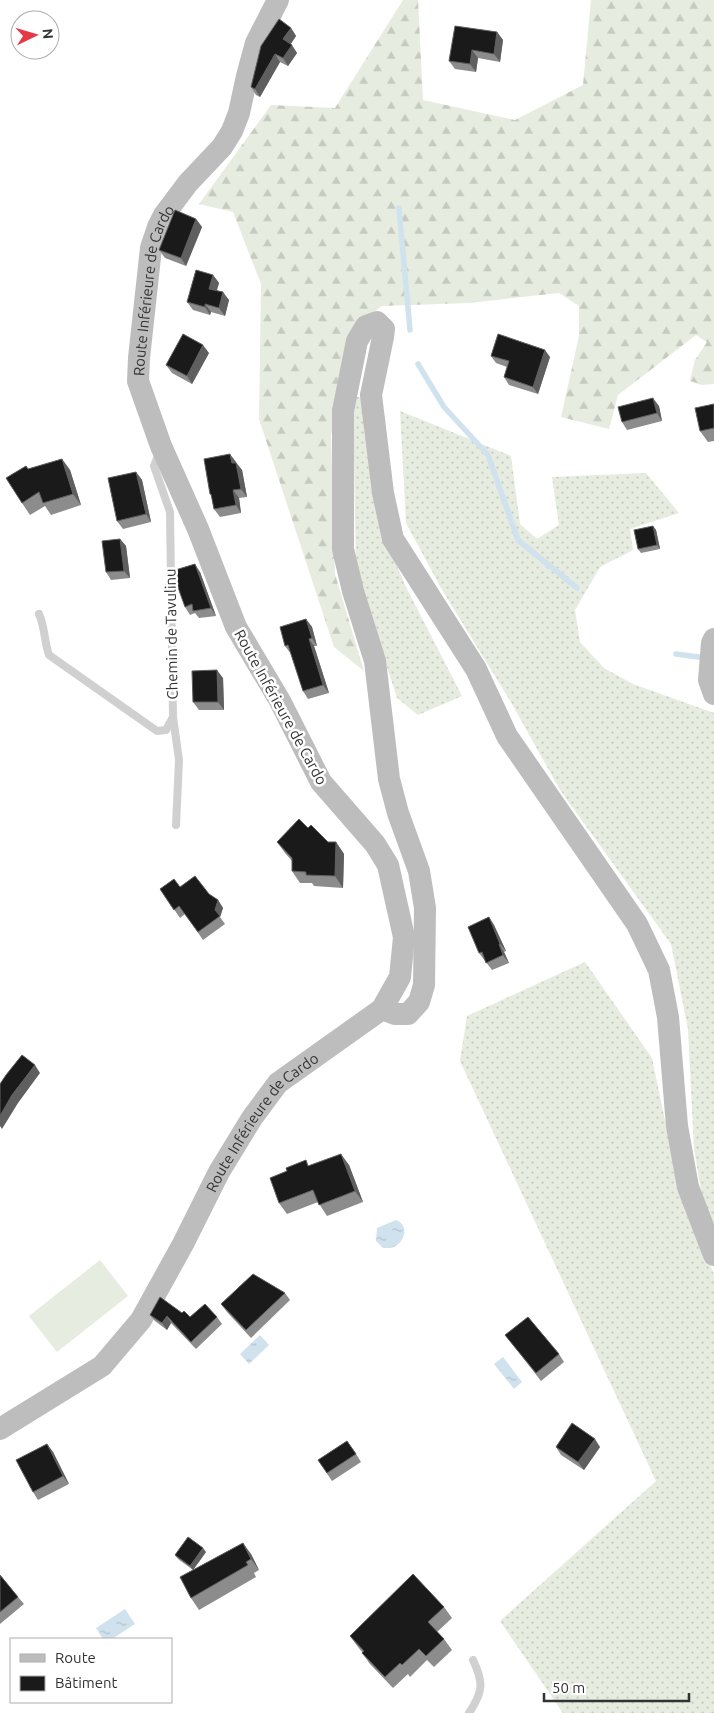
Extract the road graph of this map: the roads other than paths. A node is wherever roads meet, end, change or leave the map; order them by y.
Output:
1 (278, 0) edge
2 (161, 446) junction
3 (39, 614) dead end
4 (713, 641) edge
5 (712, 687) edge
6 (173, 717) junction
7 (176, 825) dead end
8 (382, 1009) junction
9 (714, 1256) edge
10 (0, 1430) edge
11 (473, 1660) dead end
12 (469, 1713) edge

1 - 2 street, Route Inférieure de Cardo
2 - 6 lane, Chemin de Tavulinu
2 - 8 street, Route Inférieure de Cardo
3 - 6 lane
4 - 5 street
6 - 7 lane, Chemin de Tavulinu
8 - 9 street
8 - 10 street, Route Inférieure de Cardo
11 - 12 lane

